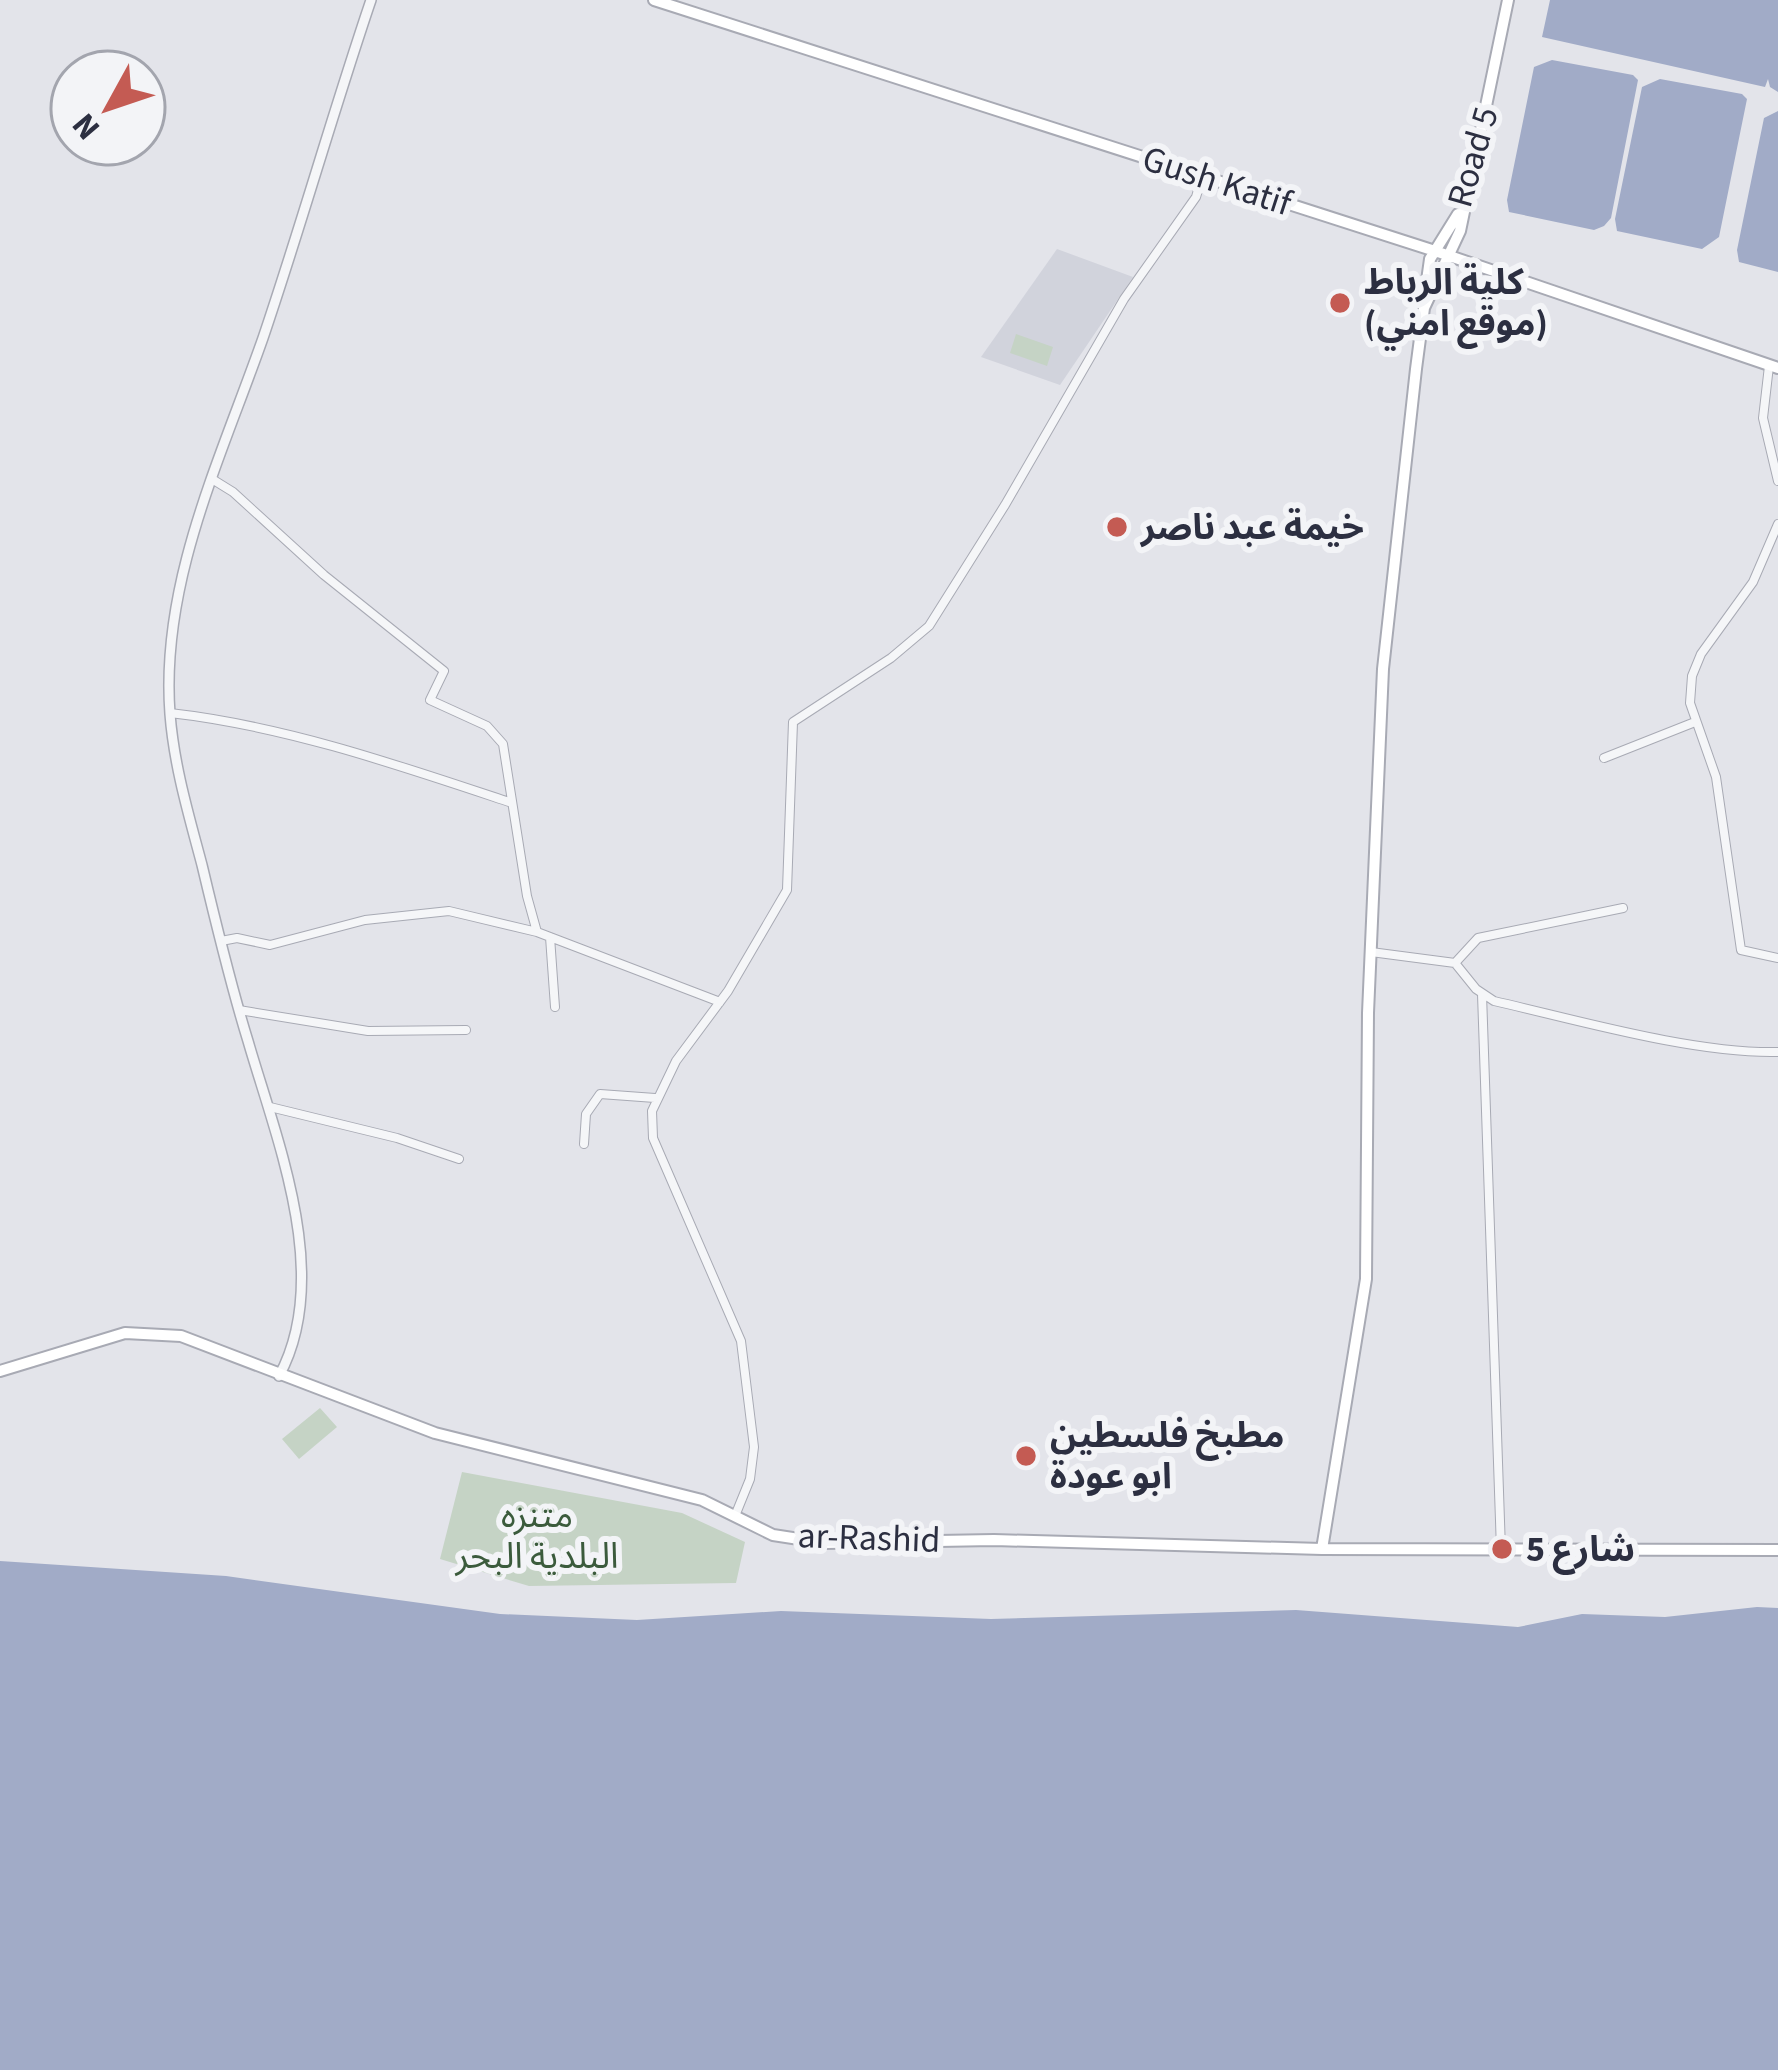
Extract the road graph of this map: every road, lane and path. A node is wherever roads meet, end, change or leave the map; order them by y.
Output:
1 (371, 0) edge
2 (654, 0) edge
3 (1508, 0) edge
4 (1202, 177) junction
5 (1469, 182) junction
6 (1435, 251) junction
7 (1450, 257) junction
8 (1424, 308) junction
9 (1774, 367) edge
10 (212, 479) junction
11 (1778, 481) edge
12 (1778, 524) edge
13 (170, 713) junction
14 (1695, 722) junction
15 (1604, 758) dead end
16 (512, 803) junction
17 (1623, 908) dead end
18 (537, 932) junction
19 (550, 938) junction
20 (220, 941) junction
21 (1370, 952) junction
22 (1778, 958) edge
23 (1455, 963) junction
24 (1482, 994) junction
25 (720, 1002) junction
26 (555, 1007) dead end
27 (239, 1010) junction
28 (466, 1030) dead end
29 (1778, 1052) edge
30 (655, 1098) junction
31 (270, 1108) junction
32 (584, 1144) dead end
33 (459, 1159) dead end
34 (0, 1371) edge
35 (279, 1376) junction
36 (735, 1516) junction
37 (1322, 1549) junction
38 (1778, 1550) edge
39 (1501, 1551) junction

1 - 10 street
2 - 4 main road, Gush Katif
3 - 5 main road, Road 5
4 - 6 main road, Gush Katif
4 - 25 street
5 - 6 main road, Road 5
5 - 7 main road
6 - 7 main road, Gush Katif
6 - 8 main road, Road 5
7 - 8 main road
7 - 9 main road, Gush Katif
8 - 21 main road, Road 5
9 - 11 street
10 - 13 street
10 - 16 street
12 - 14 street
13 - 16 street
13 - 20 street
14 - 15 street
14 - 22 street
16 - 18 street
17 - 23 street
18 - 19 street
18 - 20 street
19 - 25 street
19 - 26 street
20 - 27 street
21 - 23 street
21 - 37 main road, Road 5
23 - 24 street
24 - 29 street
24 - 39 street
25 - 30 street
27 - 28 street
27 - 31 street
30 - 32 street
30 - 36 street
31 - 33 street
31 - 35 street
34 - 35 main road, ar-Rashid
35 - 36 main road, ar-Rashid
36 - 37 main road, ar-Rashid
37 - 39 main road, ar-Rashid
38 - 39 main road, ar-Rashid

